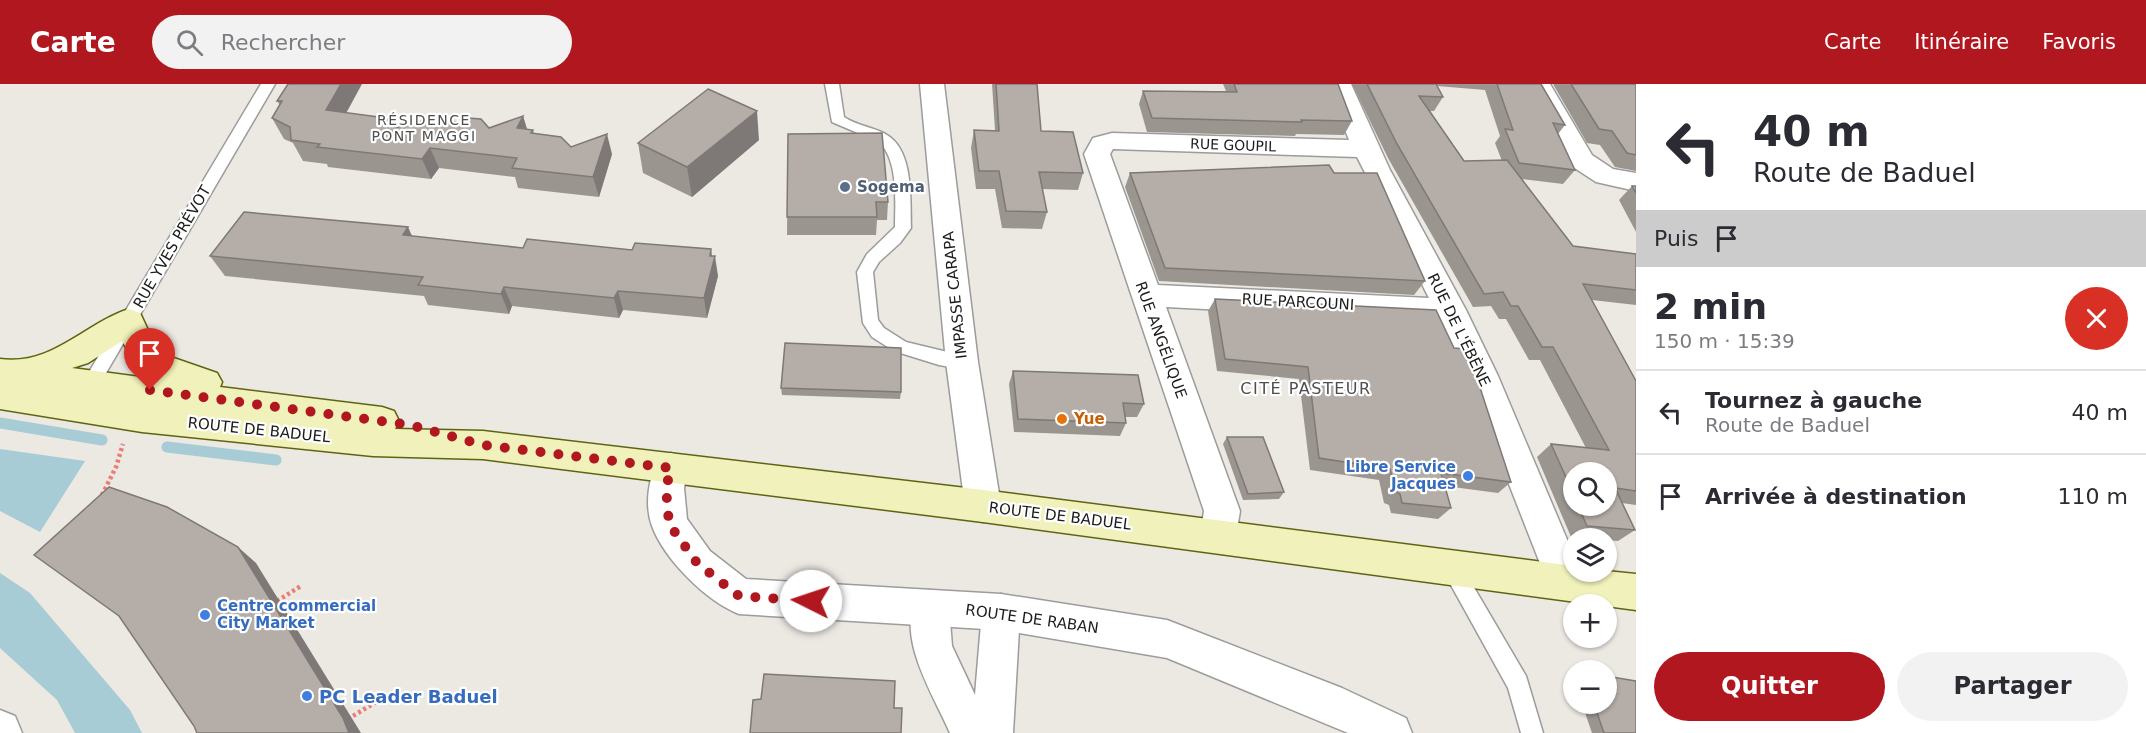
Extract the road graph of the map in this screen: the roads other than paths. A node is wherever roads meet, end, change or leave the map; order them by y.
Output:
1 (268, 84) edge
2 (832, 84) edge
3 (932, 84) edge
4 (1338, 84) edge
5 (1538, 84) edge
6 (1102, 144) joint
7 (1365, 149) junction
8 (1636, 182) edge
9 (1145, 295) junction
10 (1451, 310) junction
11 (129, 321) junction
12 (962, 362) junction
13 (6, 381) edge
14 (83, 395) junction
15 (410, 425) junction
16 (483, 445) junction
17 (671, 468) junction
18 (983, 506) junction
19 (1218, 537) junction
20 (1452, 569) junction
21 (1563, 577) edge
22 (1563, 582) edge
23 (1565, 582) edge
24 (1636, 592) edge
25 (930, 608) junction
26 (1001, 612) junction
27 (971, 733) edge
28 (992, 733) edge
29 (1391, 733) edge
30 (1532, 733) edge

1 - 11 lane, RUE YVES PRÉVOT
2 - 12 lane
3 - 12 street, IMPASSE CARAPA
4 - 7 street, RUE DE L'ÉBÈNE
5 - 8 street
6 - 7 street, RUE GOUPIL
6 - 9 street, RUE ANGÉLIQUE
7 - 10 street, RUE DE L'ÉBÈNE
9 - 10 street, RUE PARCOUNI
9 - 19 street, RUE ANGÉLIQUE
10 - 21 street, RUE DE L'ÉBÈNE
11 - 13 main road
11 - 14 lane, RUE YVES PRÉVOT
11 - 15 main road
12 - 18 street, IMPASSE CARAPA
13 - 14 main road, ROUTE DE BADUEL
14 - 15 main road, ROUTE DE BADUEL
14 - 16 main road, ROUTE DE BADUEL
15 - 16 main road, ROUTE DE BADUEL
16 - 17 main road, ROUTE DE BADUEL
17 - 18 main road, ROUTE DE BADUEL
17 - 25 street, ROUTE DE RABAN
18 - 19 main road, ROUTE DE BADUEL
19 - 20 main road, ROUTE DE BADUEL
20 - 22 main road, ROUTE DE BADUEL
20 - 30 lane
23 - 24 main road, ROUTE DE BADUEL
25 - 26 street, ROUTE DE RABAN
25 - 27 street
26 - 28 street
26 - 29 street, ROUTE DE RABAN

